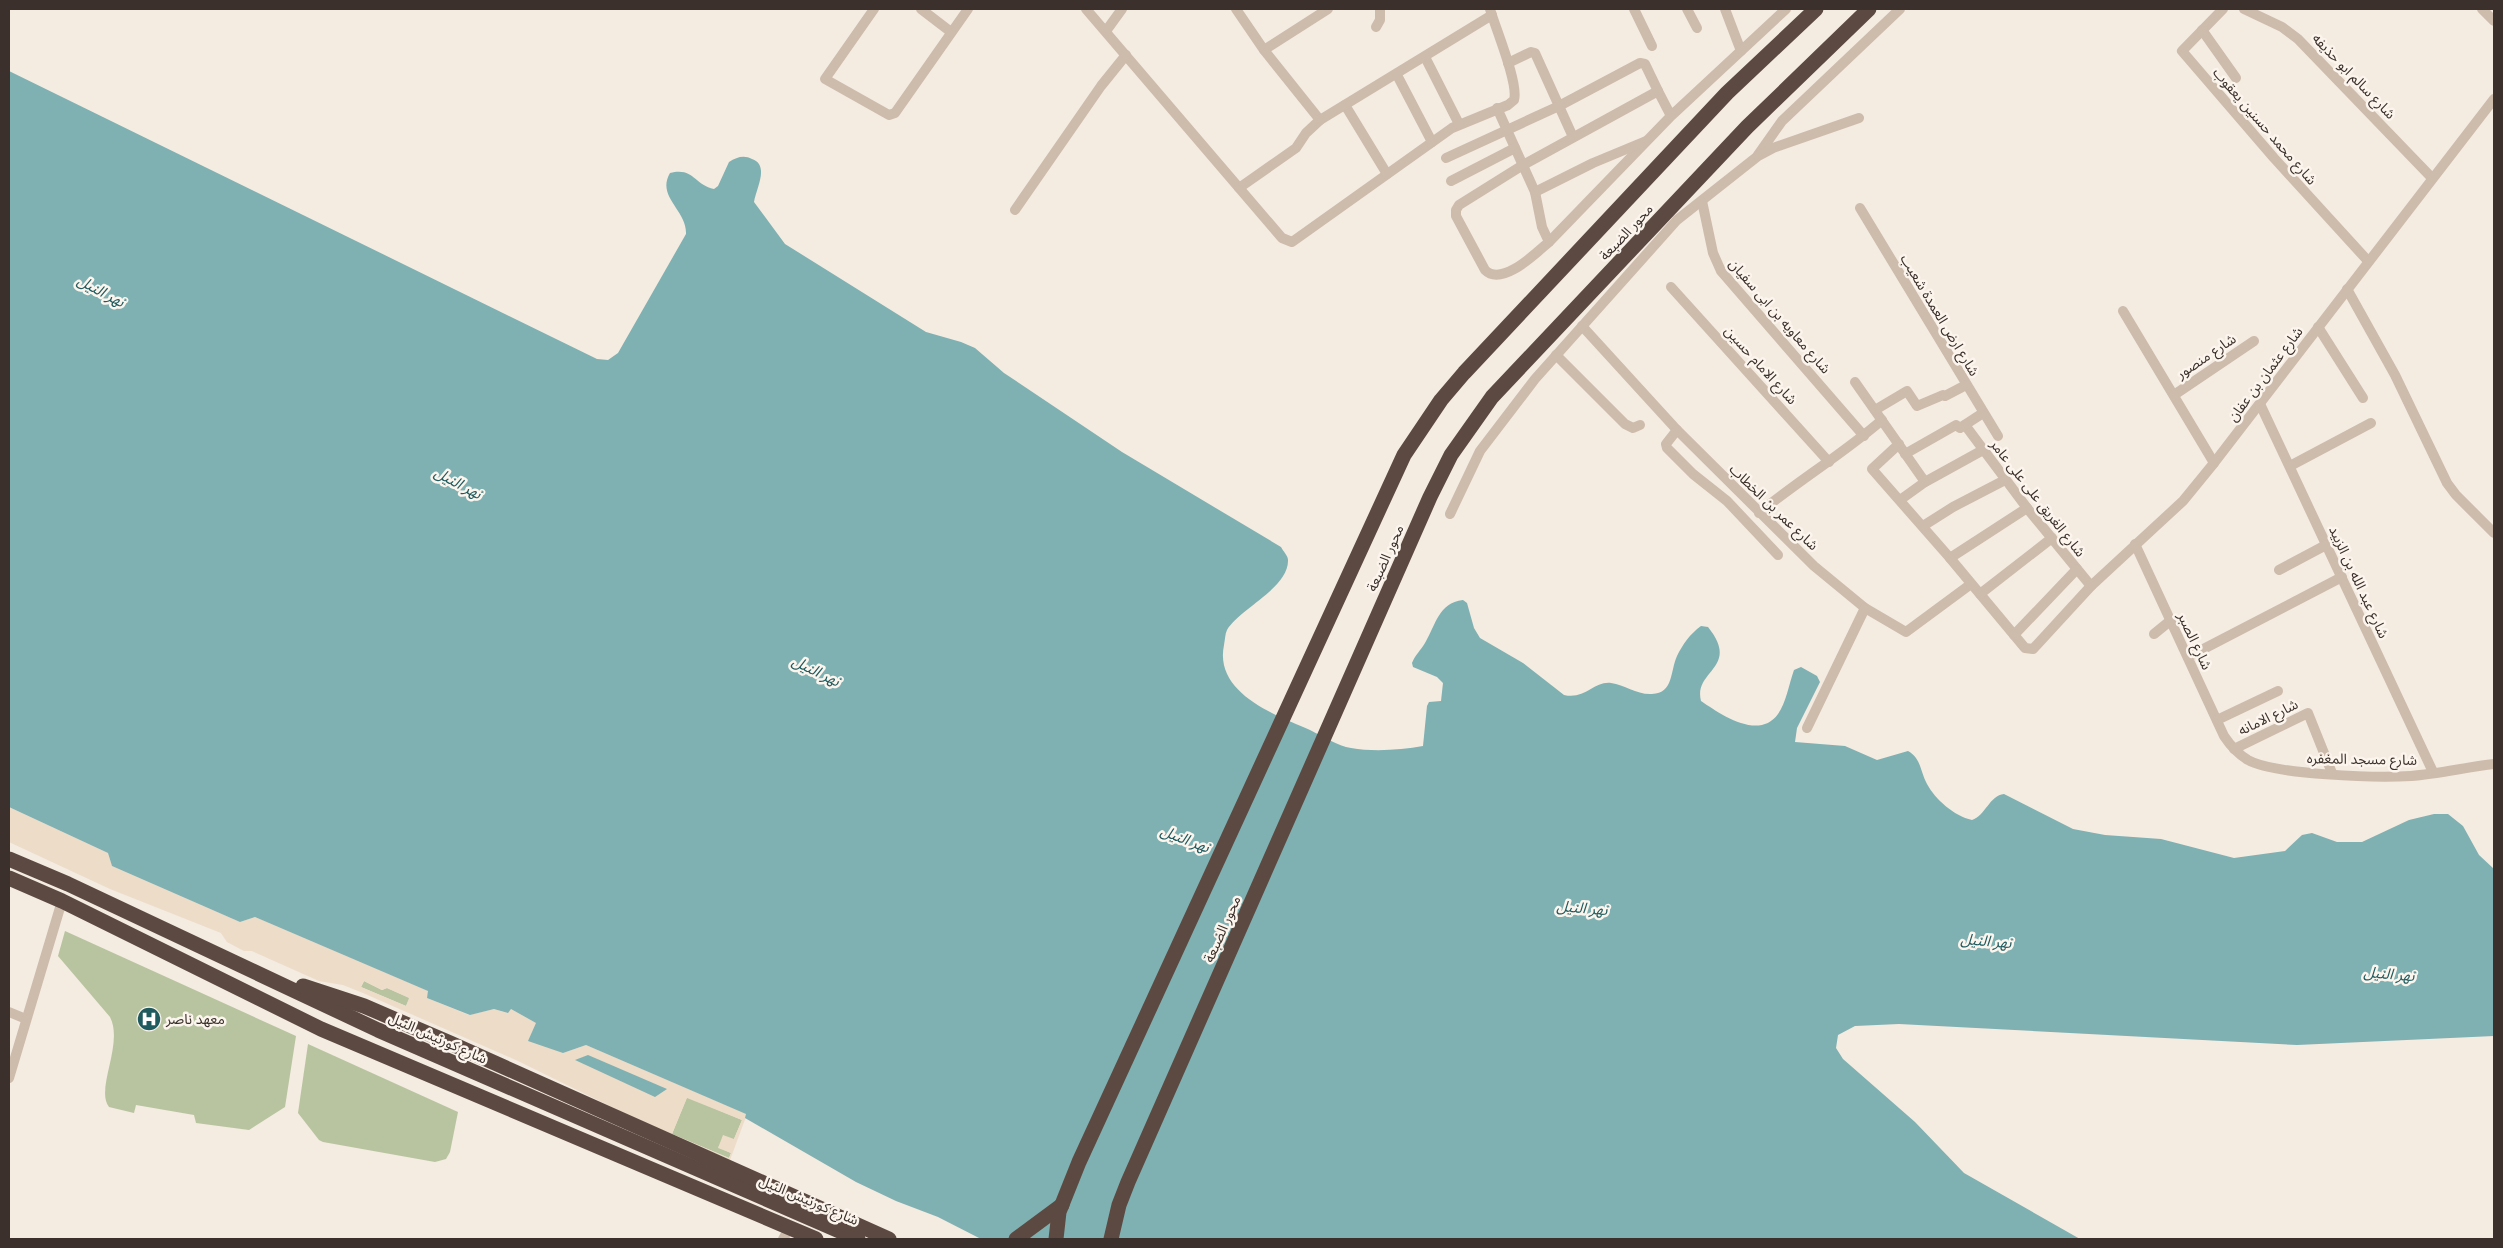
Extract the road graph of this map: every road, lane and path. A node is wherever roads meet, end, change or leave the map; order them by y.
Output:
1 (921, 9) edge
2 (968, 9) edge
3 (1086, 9) edge
4 (1122, 9) edge
5 (1236, 9) edge
6 (1328, 9) edge
7 (1380, 9) edge
8 (1634, 9) edge
9 (1687, 9) edge
10 (1725, 9) edge
11 (1786, 9) edge
12 (1816, 9) edge
13 (1869, 9) edge
14 (1900, 9) edge
15 (2223, 9) edge
16 (2244, 9) edge
17 (2482, 9) edge
18 (870, 10) edge
19 (1491, 12) edge
20 (2494, 21) edge
21 (1376, 27) dead end
22 (1697, 28) dead end
23 (2202, 30) junction
24 (1106, 31) junction
25 (951, 32) junction
26 (1652, 46) dead end
27 (1264, 50) junction
28 (1741, 51) junction
29 (1126, 55) junction
30 (1425, 57) junction
31 (1508, 63) junction
32 (1397, 75) junction
33 (2236, 78) dead end
34 (1658, 91) junction
35 (1345, 105) junction
36 (2493, 105) edge
37 (1559, 106) junction
38 (1497, 108) junction
39 (1671, 116) junction
40 (1859, 118) dead end
41 (1320, 120) junction
42 (1459, 124) junction
43 (1508, 129) junction
44 (1573, 137) junction
45 (1650, 140) junction
46 (1432, 142) junction
47 (1515, 148) junction
48 (1758, 156) junction
49 (1446, 158) dead end
50 (1523, 165) junction
51 (1387, 174) junction
52 (2432, 178) junction
53 (1451, 181) dead end
54 (1239, 188) junction
55 (1535, 192) junction
56 (1702, 201) junction
57 (1860, 208) dead end
58 (1015, 210) dead end
59 (1549, 242) junction
60 (2368, 261) junction
61 (1671, 287) dead end
62 (2347, 289) junction
63 (2123, 311) dead end
64 (1582, 326) junction
65 (2318, 327) junction
66 (2254, 340) dead end
67 (1556, 355) junction
68 (1856, 382) dead end
69 (1966, 385) junction
70 (2174, 395) junction
71 (2363, 398) dead end
72 (2260, 404) junction
73 (1875, 410) junction
74 (1984, 413) junction
75 (1882, 420) junction
76 (2371, 424) dead end
77 (1640, 425) dead end
78 (1965, 425) junction
79 (1677, 430) junction
80 (1864, 436) junction
81 (1998, 436) dead end
82 (1899, 444) junction
83 (1983, 450) junction
84 (1905, 454) junction
85 (1829, 462) junction
86 (2214, 463) junction
87 (2290, 466) junction
88 (2005, 480) junction
89 (1925, 482) junction
90 (1900, 500) junction
91 (2027, 508) junction
92 (1759, 513) junction
93 (1450, 514) dead end
94 (1923, 526) junction
95 (2494, 533) edge
96 (2052, 538) junction
97 (2135, 544) junction
98 (2326, 545) junction
99 (1778, 555) dead end
100 (1950, 558) junction
101 (2077, 569) junction
102 (2279, 570) dead end
103 (2342, 577) junction
104 (1971, 584) junction
105 (2091, 586) junction
106 (1980, 594) junction
107 (1865, 608) junction
108 (2170, 621) junction
109 (2154, 634) dead end
110 (2014, 635) junction
111 (2188, 657) junction
112 (2278, 691) dead end
113 (2217, 720) junction
114 (1806, 728) dead end
115 (2234, 749) junction
116 (2494, 764) edge
117 (2434, 772) junction
118 (2332, 773) junction
119 (9, 859) edge
120 (9, 878) edge
121 (62, 901) junction
122 (263, 975) junction
123 (332, 1008) junction
124 (9, 1012) edge
125 (26, 1019) junction
126 (322, 1029) junction
127 (378, 1030) junction
128 (367, 1049) junction
129 (9, 1078) edge
130 (1062, 1205) junction
131 (1057, 1220) junction
132 (786, 1234) edge
133 (816, 1239) edge
134 (858, 1239) edge
135 (889, 1239) edge
136 (1016, 1239) edge
137 (1035, 1239) edge
138 (1056, 1239) edge
139 (1111, 1239) edge

1 - 25 street
2 - 25 street
3 - 24 street
4 - 24 street
5 - 27 street
6 - 27 street
7 - 21 street
8 - 26 street
9 - 22 street
10 - 28 street
11 - 28 street
12 - 130 highway, محور الضبعة
13 - 139 highway, محور الضبعة
14 - 48 street
15 - 23 street, شارع محمد حسنين يعقوب
16 - 52 street, شارع سالم ابو حذيفه
17 - 20 street
18 - 25 street
19 - 30 street
19 - 31 street
23 - 33 street
23 - 60 street, شارع محمد حسنين يعقوب
24 - 29 street
27 - 41 street
28 - 39 street
29 - 54 street
29 - 58 street
30 - 32 street
30 - 42 street
31 - 37 street
31 - 38 street
32 - 35 street
32 - 46 street
34 - 37 street
34 - 39 street
34 - 44 street
35 - 41 street
35 - 51 street
36 - 52 street, شارع عثمان بن عفان
37 - 43 street
37 - 44 street
38 - 42 street
38 - 43 street
39 - 45 street
40 - 48 street
41 - 54 street
42 - 46 street
43 - 47 street
43 - 49 street
44 - 50 street
45 - 55 street
45 - 59 street
46 - 51 street
47 - 50 street
47 - 53 street
48 - 56 street
50 - 55 street
50 - 59 street
51 - 54 street
52 - 60 street, شارع عثمان بن عفان
55 - 59 street
56 - 64 street
56 - 80 street, شارع معاويه بن ابى سفيان
57 - 69 street, شارع ارض العمدة شعيب
60 - 62 street, شارع عثمان بن عفان
61 - 85 street, شارع الامام حسين
62 - 65 street, شارع عثمان بن عفان
62 - 95 street
63 - 70 street
64 - 67 street
64 - 79 street, شارع عمر بن الخطاب
65 - 71 street
65 - 72 street, شارع عثمان بن عفان
66 - 70 street, شارع منصور
67 - 77 street
67 - 93 street
68 - 73 street
69 - 73 street
69 - 74 street, شارع ارض العمدة شعيب
70 - 86 street
72 - 86 street, شارع عثمان بن عفان
72 - 87 street, شارع عبد الله بن الزبيد
73 - 75 street
74 - 78 street
74 - 81 street, شارع ارض العمدة شعيب
75 - 80 street
75 - 82 street
76 - 87 street
78 - 83 street, شارع الغريق على على عامر
78 - 84 street
79 - 92 street, شارع عمر بن الخطاب
79 - 99 street
80 - 85 street
82 - 84 street
82 - 90 street
83 - 88 street, شارع الغريق على على عامر
83 - 89 street
84 - 89 street
85 - 92 street
86 - 97 street, شارع عثمان بن عفان
87 - 98 street, شارع عبد الله بن الزبيد
88 - 91 street, شارع الغريق على على عامر
88 - 94 street
89 - 90 street
90 - 94 street
91 - 96 street, شارع الغريق على على عامر
91 - 100 street
92 - 107 street, شارع عمر بن الخطاب
94 - 100 street
96 - 101 street, شارع الغريق على على عامر
96 - 106 street
97 - 105 street, شارع عثمان بن عفان
97 - 108 street, شارع الصبر
98 - 102 street
98 - 103 street, شارع عبد الله بن الزبيد
100 - 104 street
101 - 105 street, شارع الغريق على على عامر
101 - 110 street
103 - 111 street
103 - 117 street, شارع عبد الله بن الزبيد
104 - 106 street
104 - 107 street, شارع عمر بن الخطاب
105 - 110 street, شارع عثمان بن عفان
106 - 110 street
107 - 114 street
108 - 109 street
108 - 111 street, شارع الصبر
111 - 113 street, شارع الصبر
112 - 113 street
113 - 115 street, شارع الصبر
115 - 118 street, شارع مسجد المغفره
115 - 118 street, شارع الامانه
116 - 117 street, شارع مسجد المغفره
117 - 118 street, شارع مسجد المغفره
119 - 122 highway, شارع كورنيش النيل
120 - 121 highway
121 - 125 street
121 - 126 highway
122 - 123 highway, شارع كورنيش النيل
122 - 135 highway
123 - 126 highway
123 - 127 highway, شارع كورنيش النيل
124 - 125 street
125 - 129 street
126 - 128 highway
127 - 128 highway
127 - 134 highway, شارع كورنيش النيل
128 - 132 highway
130 - 131 highway, محور الضبعة
130 - 136 highway
131 - 137 highway
131 - 138 highway, محور الضبعة
132 - 133 highway

